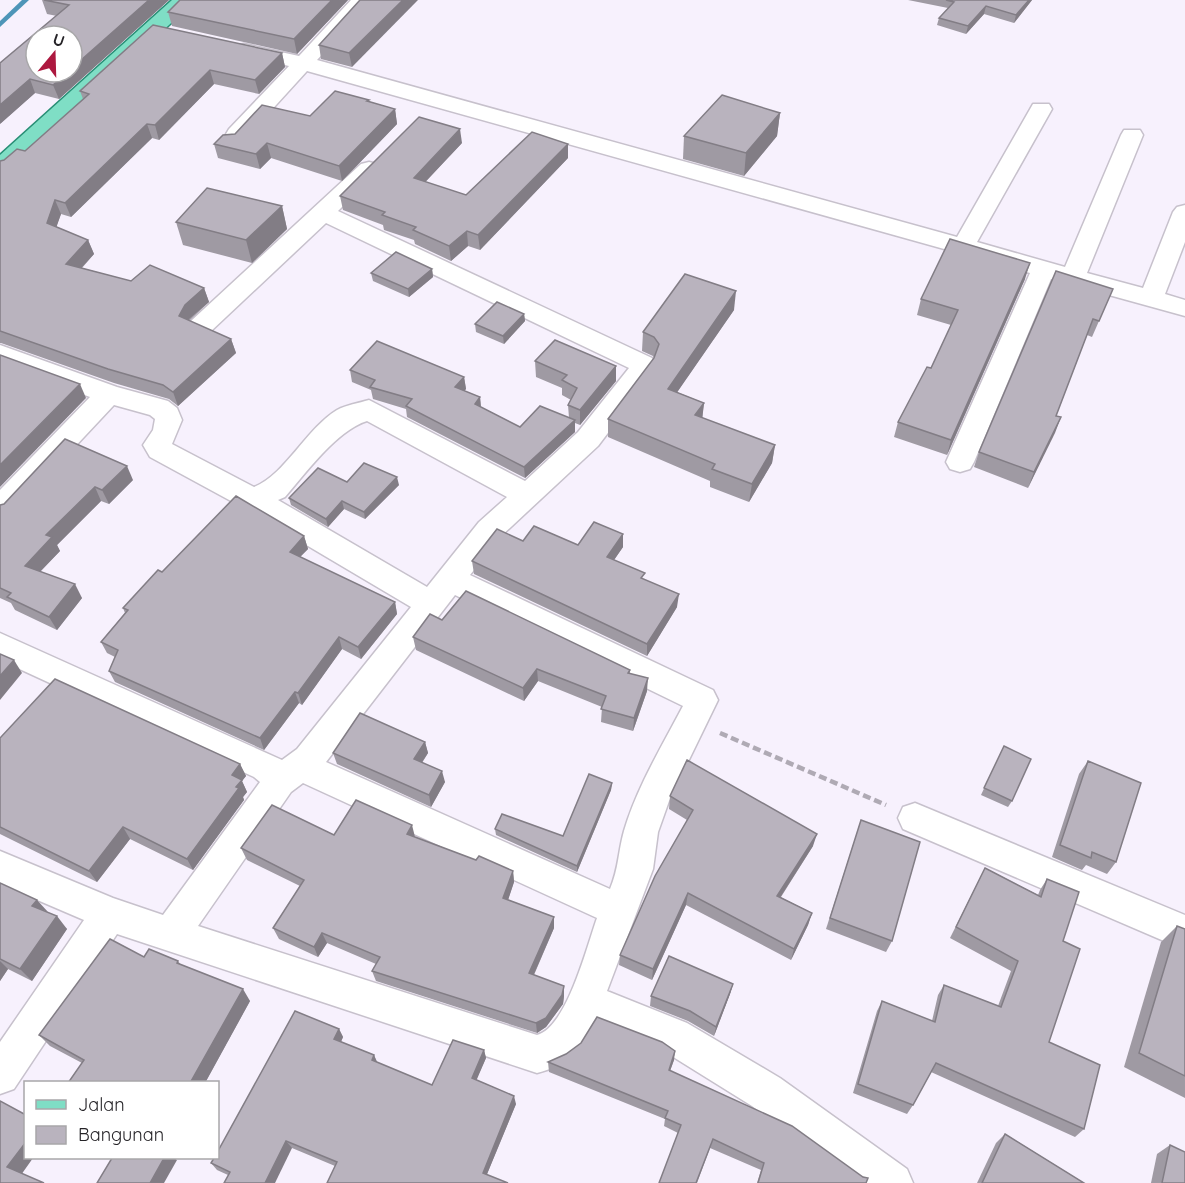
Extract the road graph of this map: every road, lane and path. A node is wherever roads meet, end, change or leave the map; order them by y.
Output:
1 (185, 0) edge
2 (362, 0) edge
3 (154, 30) junction
4 (177, 35) edge
5 (223, 45) edge
6 (303, 63) junction
7 (1041, 108) dead end
8 (1132, 135) dead end
9 (229, 142) edge
10 (386, 152) edge
11 (0, 168) edge
12 (1185, 212) edge
13 (323, 213) junction
14 (964, 245) junction
15 (1044, 268) junction
16 (1073, 276) junction
17 (1151, 298) junction
18 (1185, 308) edge
19 (200, 327) edge
20 (0, 354) edge
21 (109, 394) junction
22 (960, 462) dead end
23 (528, 495) junction
24 (252, 499) junction
25 (0, 508) edge
26 (440, 592) junction
27 (0, 646) edge
28 (692, 721) junction
29 (290, 775) junction
30 (915, 818) joint
31 (0, 867) edge
32 (618, 910) junction
33 (109, 914) junction
34 (1185, 933) edge
35 (171, 934) junction
36 (585, 1001) junction
37 (0, 1075) edge
38 (893, 1183) edge

1 - 3 main road
2 - 6 street
3 - 4 street
3 - 11 main road
5 - 6 street
6 - 9 street
6 - 14 street
7 - 14 street
8 - 16 street
10 - 13 street
12 - 17 street
13 - 19 street
13 - 23 street
14 - 15 street
15 - 16 street
15 - 22 street
16 - 17 street
17 - 18 street
20 - 21 street
21 - 24 street
21 - 25 street
23 - 24 street
23 - 26 street
24 - 26 street
26 - 28 street
26 - 29 street
27 - 29 street
28 - 30 path
28 - 32 street
29 - 32 street
29 - 35 street
30 - 34 street
31 - 33 street
32 - 36 street
33 - 35 street
33 - 37 street
35 - 36 street
36 - 38 street

